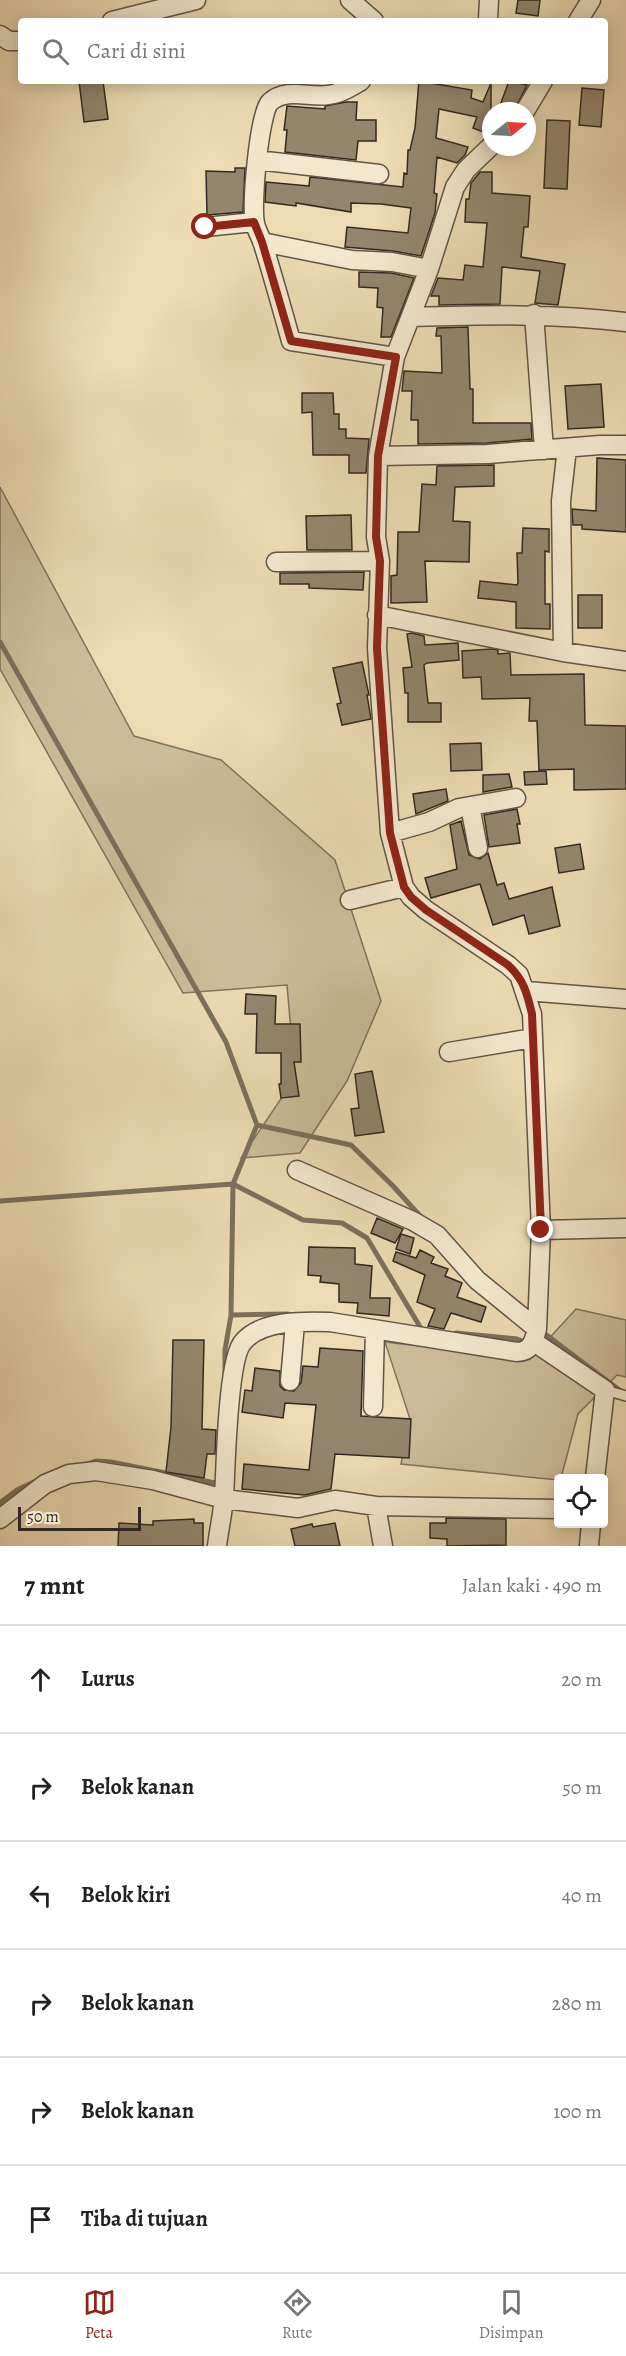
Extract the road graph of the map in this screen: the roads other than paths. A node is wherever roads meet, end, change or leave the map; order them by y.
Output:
1 (196, 0) edge
2 (350, 0) edge
3 (489, 0) edge
4 (591, 0) edge
5 (124, 18) edge
6 (371, 18) edge
7 (488, 18) edge
8 (580, 18) edge
9 (0, 35) edge
10 (18, 41) edge
11 (356, 84) edge
12 (541, 84) edge
13 (530, 102) edge
14 (482, 155) edge
15 (257, 160) junction
16 (379, 174) dead end
17 (254, 222) junction
18 (205, 227) dead end
19 (262, 242) junction
20 (429, 269) junction
21 (534, 315) junction
22 (411, 317) junction
23 (626, 322) edge
24 (396, 357) junction
25 (626, 445) edge
26 (567, 448) junction
27 (544, 450) junction
28 (378, 456) junction
29 (380, 561) junction
30 (276, 562) dead end
31 (377, 615) junction
32 (563, 652) junction
33 (626, 661) edge
34 (516, 798) dead end
35 (470, 806) junction
36 (390, 833) junction
37 (478, 848) dead end
38 (404, 887) junction
39 (350, 900) dead end
40 (526, 991) junction
41 (626, 999) edge
42 (533, 1038) junction
43 (449, 1052) dead end
44 (297, 1170) dead end
45 (626, 1228) edge
46 (541, 1230) junction
47 (295, 1323) junction
48 (375, 1330) junction
49 (536, 1335) junction
50 (290, 1381) dead end
51 (605, 1390) junction
52 (626, 1396) edge
53 (373, 1407) dead end
54 (596, 1474) edge
55 (224, 1499) junction
56 (376, 1506) junction
57 (554, 1509) edge
58 (0, 1518) edge
59 (591, 1528) edge
60 (217, 1546) edge
61 (384, 1546) edge
62 (589, 1546) edge

1 - 5 street
2 - 6 street
3 - 7 street
4 - 8 street
9 - 10 street
11 - 15 street
12 - 13 street
14 - 20 street
15 - 16 street
15 - 17 street
17 - 18 street
17 - 19 street
19 - 20 street
19 - 24 street
20 - 22 street
21 - 22 street
21 - 23 street
21 - 27 street
22 - 24 street
24 - 28 street
25 - 26 street
26 - 27 street
26 - 32 street
27 - 28 street
28 - 29 street
29 - 30 street
29 - 31 street
31 - 32 street
31 - 36 street
32 - 33 street
34 - 35 street
35 - 36 street
35 - 37 street
36 - 38 street
38 - 39 street
38 - 40 street
40 - 41 street
40 - 42 street
42 - 43 street
42 - 46 street
44 - 49 street
45 - 46 street
46 - 49 street
47 - 48 street
47 - 50 street
47 - 55 street
48 - 49 street
48 - 53 street
49 - 51 street
51 - 52 lane
51 - 54 street
55 - 56 street
55 - 58 street
55 - 60 street
56 - 57 street
56 - 61 street
59 - 62 street

